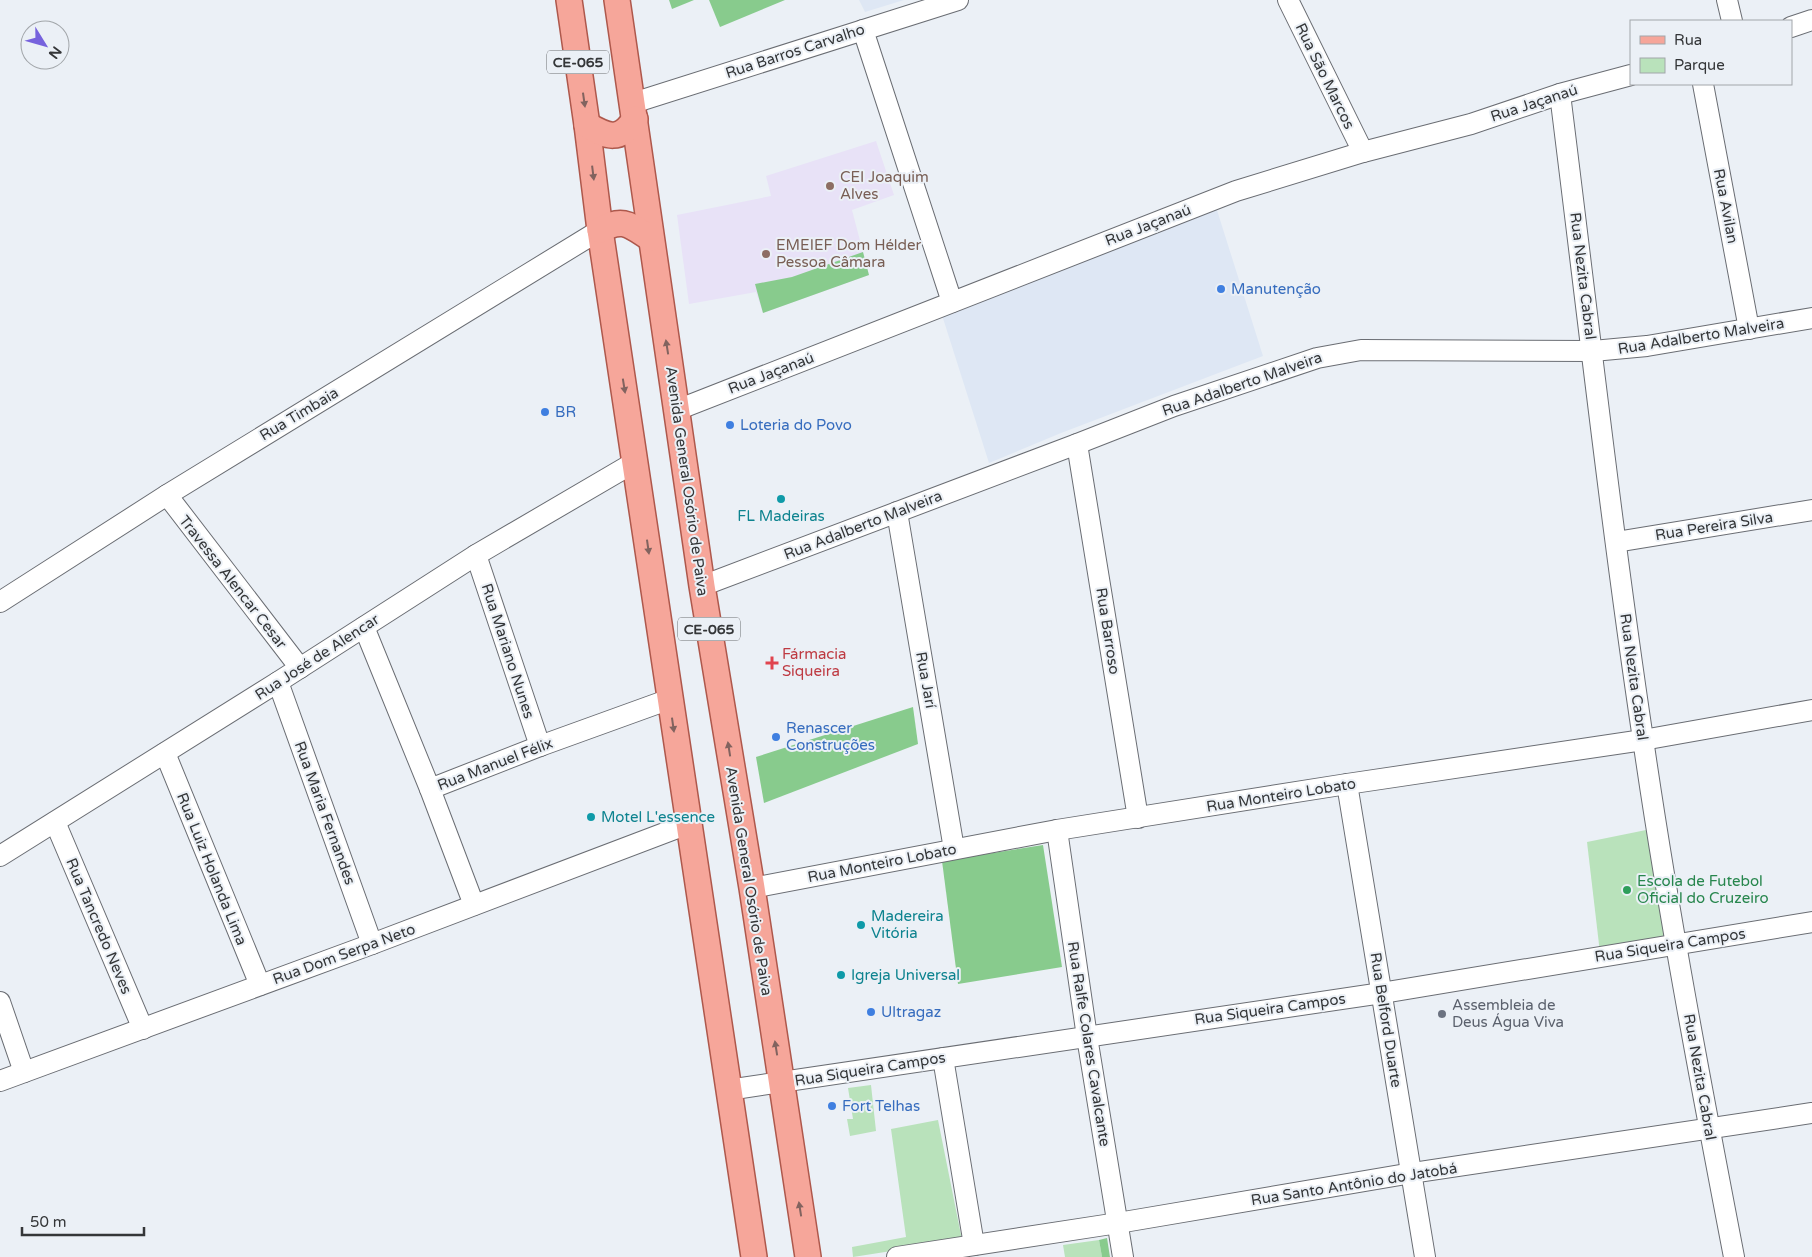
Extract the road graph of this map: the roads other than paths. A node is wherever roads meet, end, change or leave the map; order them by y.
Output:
1 (569, 0) edge
2 (617, 0) edge
3 (958, 0) edge
4 (1288, 0) edge
5 (1727, 0) edge
6 (1732, 20) edge
7 (1812, 20) edge
8 (1792, 27) edge
9 (863, 30) junction
10 (1630, 75) edge
11 (1703, 85) edge
12 (1560, 94) junction
13 (634, 111) junction
14 (588, 125) junction
15 (1363, 152) junction
16 (600, 230) junction
17 (650, 238) junction
18 (952, 302) junction
19 (1812, 318) edge
20 (1749, 329) junction
21 (1593, 351) junction
22 (677, 410) junction
23 (1077, 444) junction
24 (635, 462) junction
25 (167, 495) junction
26 (1812, 510) edge
27 (897, 512) junction
28 (1616, 542) junction
29 (476, 555) junction
30 (702, 586) junction
31 (0, 602) edge
32 (364, 627) junction
33 (300, 668) junction
34 (278, 682) junction
35 (670, 699) junction
36 (1812, 710) edge
37 (1643, 740) junction
38 (540, 746) junction
39 (165, 754) junction
40 (1347, 784) junction
41 (430, 789) junction
42 (1138, 818) junction
43 (55, 822) junction
44 (688, 824) junction
45 (1057, 830) junction
46 (954, 849) junction
47 (0, 856) edge
48 (752, 888) junction
49 (474, 905) junction
50 (1812, 922) edge
51 (1675, 943) junction
52 (372, 944) junction
53 (260, 984) junction
54 (1382, 993) junction
55 (0, 1002) edge
56 (143, 1029) junction
57 (1086, 1037) junction
58 (943, 1058) junction
59 (24, 1072) junction
60 (0, 1081) edge
61 (781, 1083) junction
62 (728, 1090) junction
63 (1812, 1113) edge
64 (1710, 1130) junction
65 (1412, 1173) junction
66 (1118, 1223) junction
67 (974, 1245) junction
68 (754, 1257) edge
69 (808, 1257) edge
70 (897, 1257) edge
71 (1123, 1257) edge
72 (1425, 1257) edge
73 (1734, 1257) edge

1 -> 14 main road, CE-065
2 - 13 main road, Avenida General Osório de Paiva / CE-065
3 - 9 street, Rua Barros Carvalho
4 - 15 street, Rua São Marcos
5 - 6 street
7 - 8 street
9 - 13 street, Rua Barros Carvalho
9 - 18 street
10 - 12 street, Rua Jaçanaú
11 - 20 street, Rua Avilan
12 - 15 street, Rua Jaçanaú
12 - 21 street, Rua Nezita Cabral
13 - 14 main road
13 - 17 main road, Avenida General Osório de Paiva / CE-065
14 -> 16 main road, CE-065
15 - 18 street, Rua Jaçanaú
16 - 17 main road
16 -> 24 main road, CE-065
16 - 25 street, Rua Timbaia
22 -> 17 main road, Avenida General Osório de Paiva / CE-065
18 - 22 street, Rua Jaçanaú
19 - 20 street, Rua Adalberto Malveira
20 - 21 street, Rua Adalberto Malveira
21 - 23 street, Rua Adalberto Malveira
21 - 28 street, Rua Nezita Cabral
22 - 30 main road, Avenida General Osório de Paiva / CE-065
23 - 27 street, Rua Adalberto Malveira
23 - 42 street, Rua Barroso
24 - 29 street, Rua José de Alencar
24 -> 35 main road, CE-065
25 - 31 street, Rua Timbaia
25 - 33 street, Travessa Alencar Cesar
26 - 28 street, Rua Pereira Silva
27 - 30 street, Rua Adalberto Malveira
27 - 46 street, Rua Jarí
28 - 37 street, Rua Nezita Cabral
29 - 32 street, Rua José de Alencar
29 - 38 street, Rua Mariano Nunes
48 -> 30 main road, Avenida General Osório de Paiva / CE-065
32 - 33 street, Rua José de Alencar
32 - 41 street, Rua Manuel Félix
33 - 34 street, Rua José de Alencar
34 - 39 street, Rua José de Alencar
34 - 52 street, Rua Maria Fernandes
35 - 38 street, Rua Manuel Félix
35 -> 44 main road, CE-065
36 - 37 street, Rua Monteiro Lobato
37 - 40 street, Rua Monteiro Lobato
37 - 51 street, Rua Nezita Cabral
38 - 41 street, Rua Manuel Félix
39 - 43 street, Rua José de Alencar
39 - 53 street, Rua Luiz Holanda Lima
40 - 42 street, Rua Monteiro Lobato
40 - 54 street, Rua Belford Duarte
41 - 49 street
42 - 45 street, Rua Monteiro Lobato
43 - 47 street, Rua José de Alencar
43 - 56 street, Rua Tancredo Neves
44 - 49 street, Rua Dom Serpa Neto
44 - 62 main road, CE-065
45 - 46 street, Rua Monteiro Lobato
45 - 57 street, Rua Ralfe Colares Cavalcante
46 - 48 street, Rua Monteiro Lobato
61 -> 48 main road, Avenida General Osório de Paiva / CE-065
49 - 52 street, Rua Dom Serpa Neto
50 - 51 street, Rua Siqueira Campos
51 - 54 street, Rua Siqueira Campos
51 - 64 street, Rua Nezita Cabral
52 - 53 street, Rua Dom Serpa Neto
53 - 56 street, Rua Dom Serpa Neto
54 - 57 street, Rua Siqueira Campos
54 - 65 street, Rua Belford Duarte
55 - 59 street
56 - 59 street, Rua Dom Serpa Neto
57 - 58 street, Rua Siqueira Campos
57 - 66 street, Rua Ralfe Colares Cavalcante
58 - 61 street, Rua Siqueira Campos
58 - 67 street
59 - 60 street, Rua Dom Serpa Neto
61 - 62 street, Rua Siqueira Campos
69 -> 61 main road, Avenida General Osório de Paiva / CE-065
62 - 68 main road, CE-065
63 - 64 street, Rua Santo Antônio do Jatobá
64 - 65 street, Rua Santo Antônio do Jatobá
64 - 73 street, Rua Nezita Cabral
65 - 66 street, Rua Santo Antônio do Jatobá
65 - 72 street, Rua Belford Duarte
66 - 67 street, Rua Santo Antônio do Jatobá
66 - 71 street, Rua Ralfe Colares Cavalcante
67 - 70 street, Rua Santo Antônio do Jatobá

